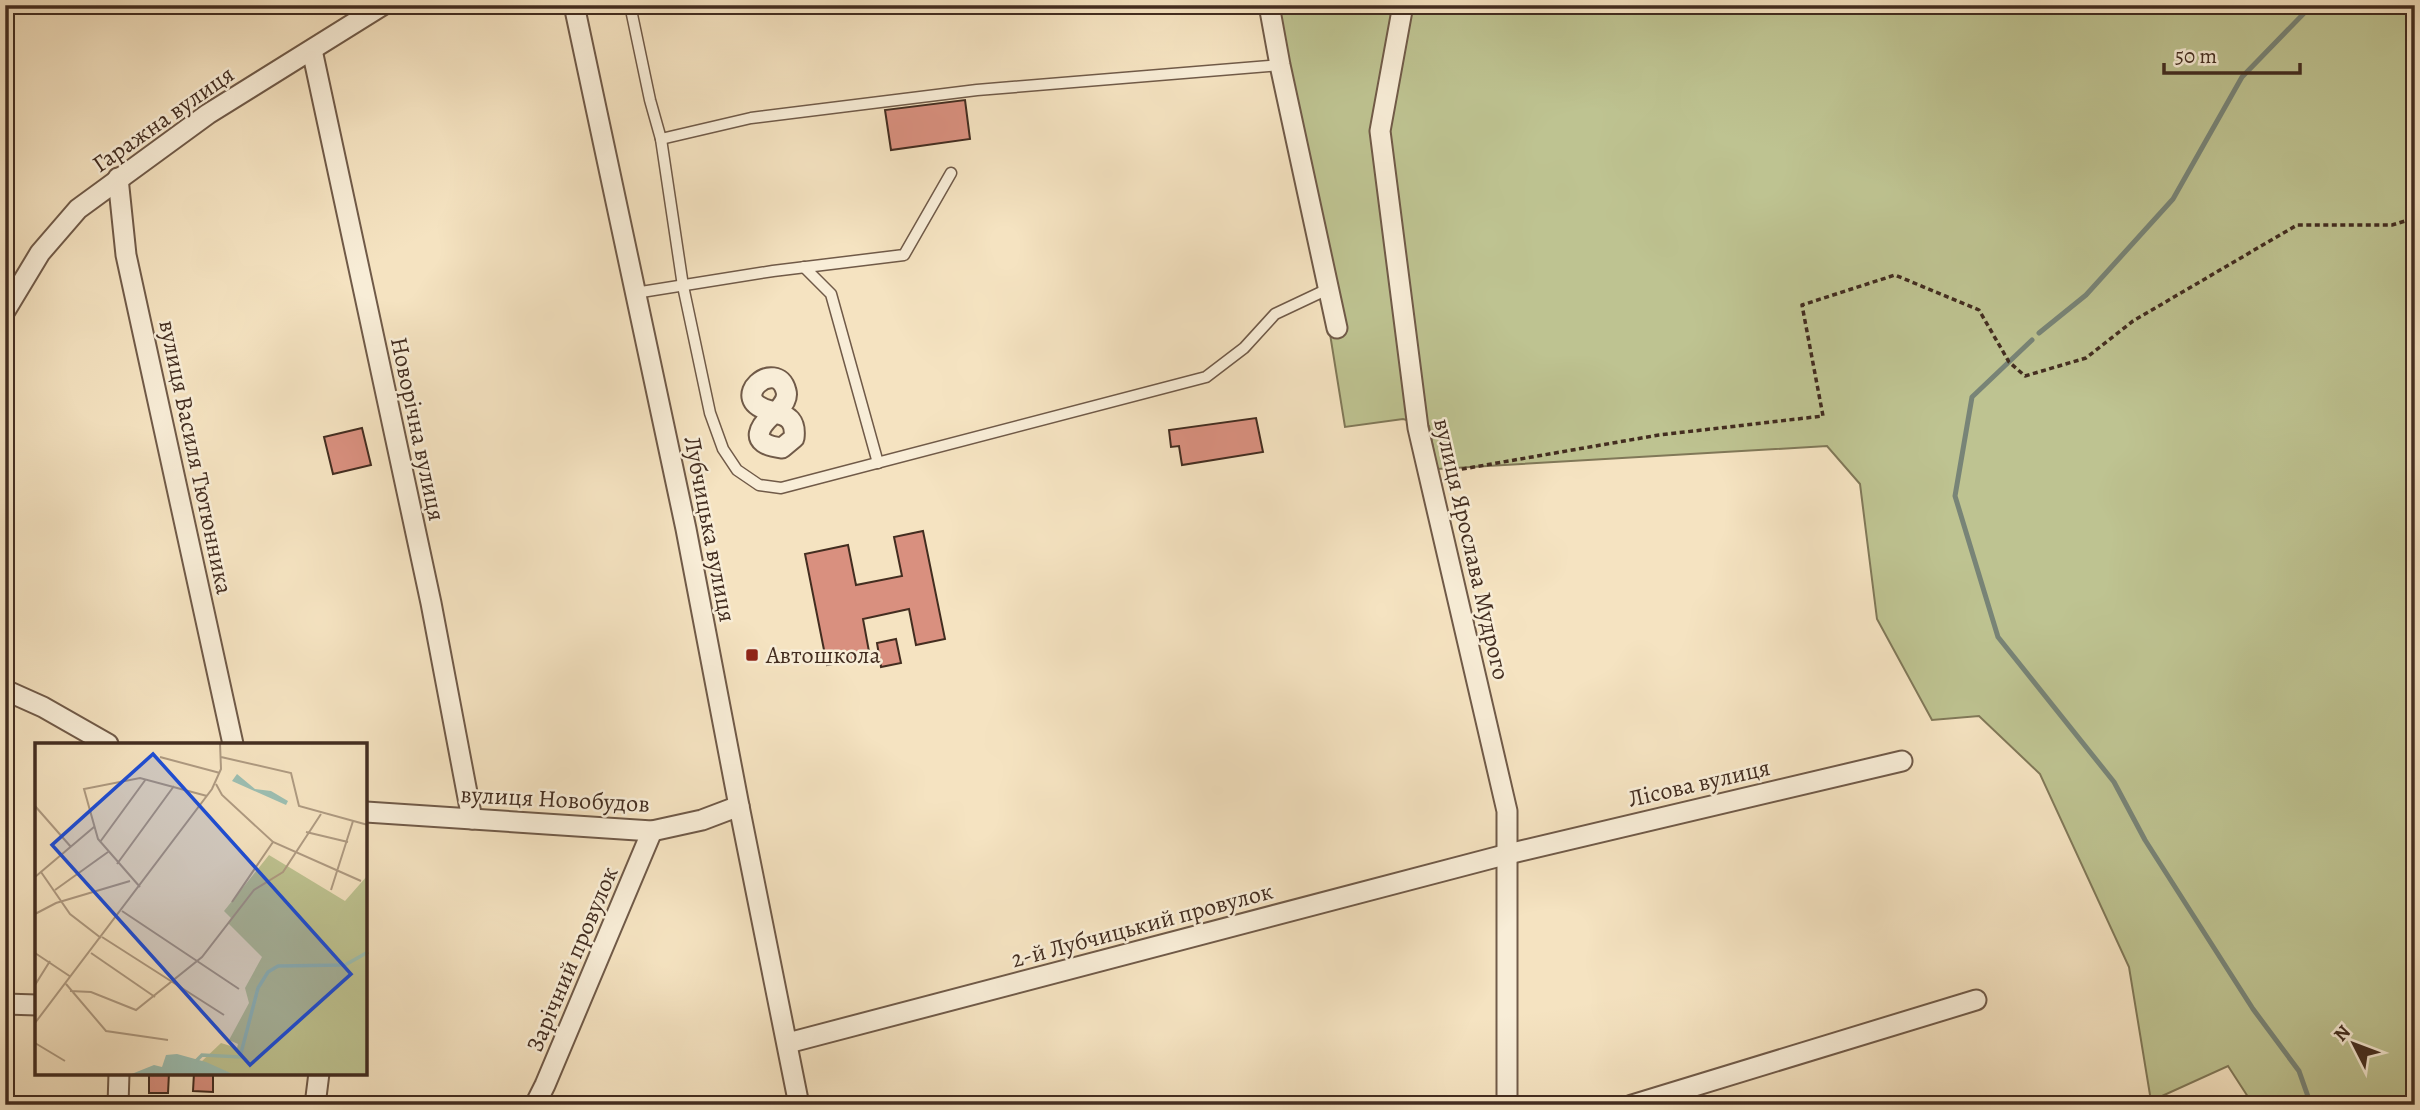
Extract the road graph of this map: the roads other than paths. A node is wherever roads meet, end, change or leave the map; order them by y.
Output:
1 (383, 5) edge
2 (574, 5) edge
3 (630, 5) edge
4 (1269, 5) edge
5 (1403, 5) edge
6 (312, 50) junction
7 (1280, 65) junction
8 (661, 139) junction
9 (951, 173) dead end
10 (118, 178) junction
11 (804, 267) junction
12 (683, 286) junction
13 (1328, 289) junction
14 (635, 293) junction
15 (5, 311) edge
16 (1337, 328) dead end
17 (878, 463) junction
18 (5, 690) edge
19 (106, 743) edge
20 (233, 743) edge
21 (1902, 761) dead end
22 (739, 806) junction
23 (368, 812) edge
24 (472, 819) junction
25 (652, 831) junction
26 (1508, 854) junction
27 (1976, 1000) dead end
28 (5, 1004) edge
29 (35, 1005) edge
30 (788, 1043) junction
31 (119, 1075) edge
32 (319, 1075) edge
33 (118, 1105) edge
34 (315, 1105) edge
35 (535, 1105) edge
36 (800, 1105) edge
37 (1507, 1105) edge
38 (1632, 1105) edge

1 - 6 street, Гаражна вулиця
2 - 14 street, Лубчицька вулиця
3 - 8 lane
4 - 7 street
5 - 26 street, вулиця Ярослава Мудрого
6 - 10 street, Гаражна вулиця
6 - 24 street, Новорічна вулиця
7 - 8 lane
7 - 13 street
8 - 12 lane
9 - 11 lane
10 - 15 street, Гаражна вулиця
10 - 20 street, вулиця Василя Тютюнника
11 - 12 lane
11 - 17 lane
12 - 14 lane
12 - 17 lane
13 - 16 street
13 - 17 lane
14 - 22 street, Лубчицька вулиця
18 - 19 street
21 - 26 street, Лісова вулиця
22 - 25 street, вулиця Новобудов
22 - 30 street, Лубчицька вулиця
23 - 24 street, вулиця Новобудов
24 - 25 street, вулиця Новобудов
25 - 35 street, Зарічний провулок
26 - 30 street, 2-й Лубчицький провулок
26 - 37 street, вулиця Ярослава Мудрого
27 - 38 street
28 - 29 street
30 - 36 street, Лубчицька вулиця
31 - 33 street
32 - 34 street

